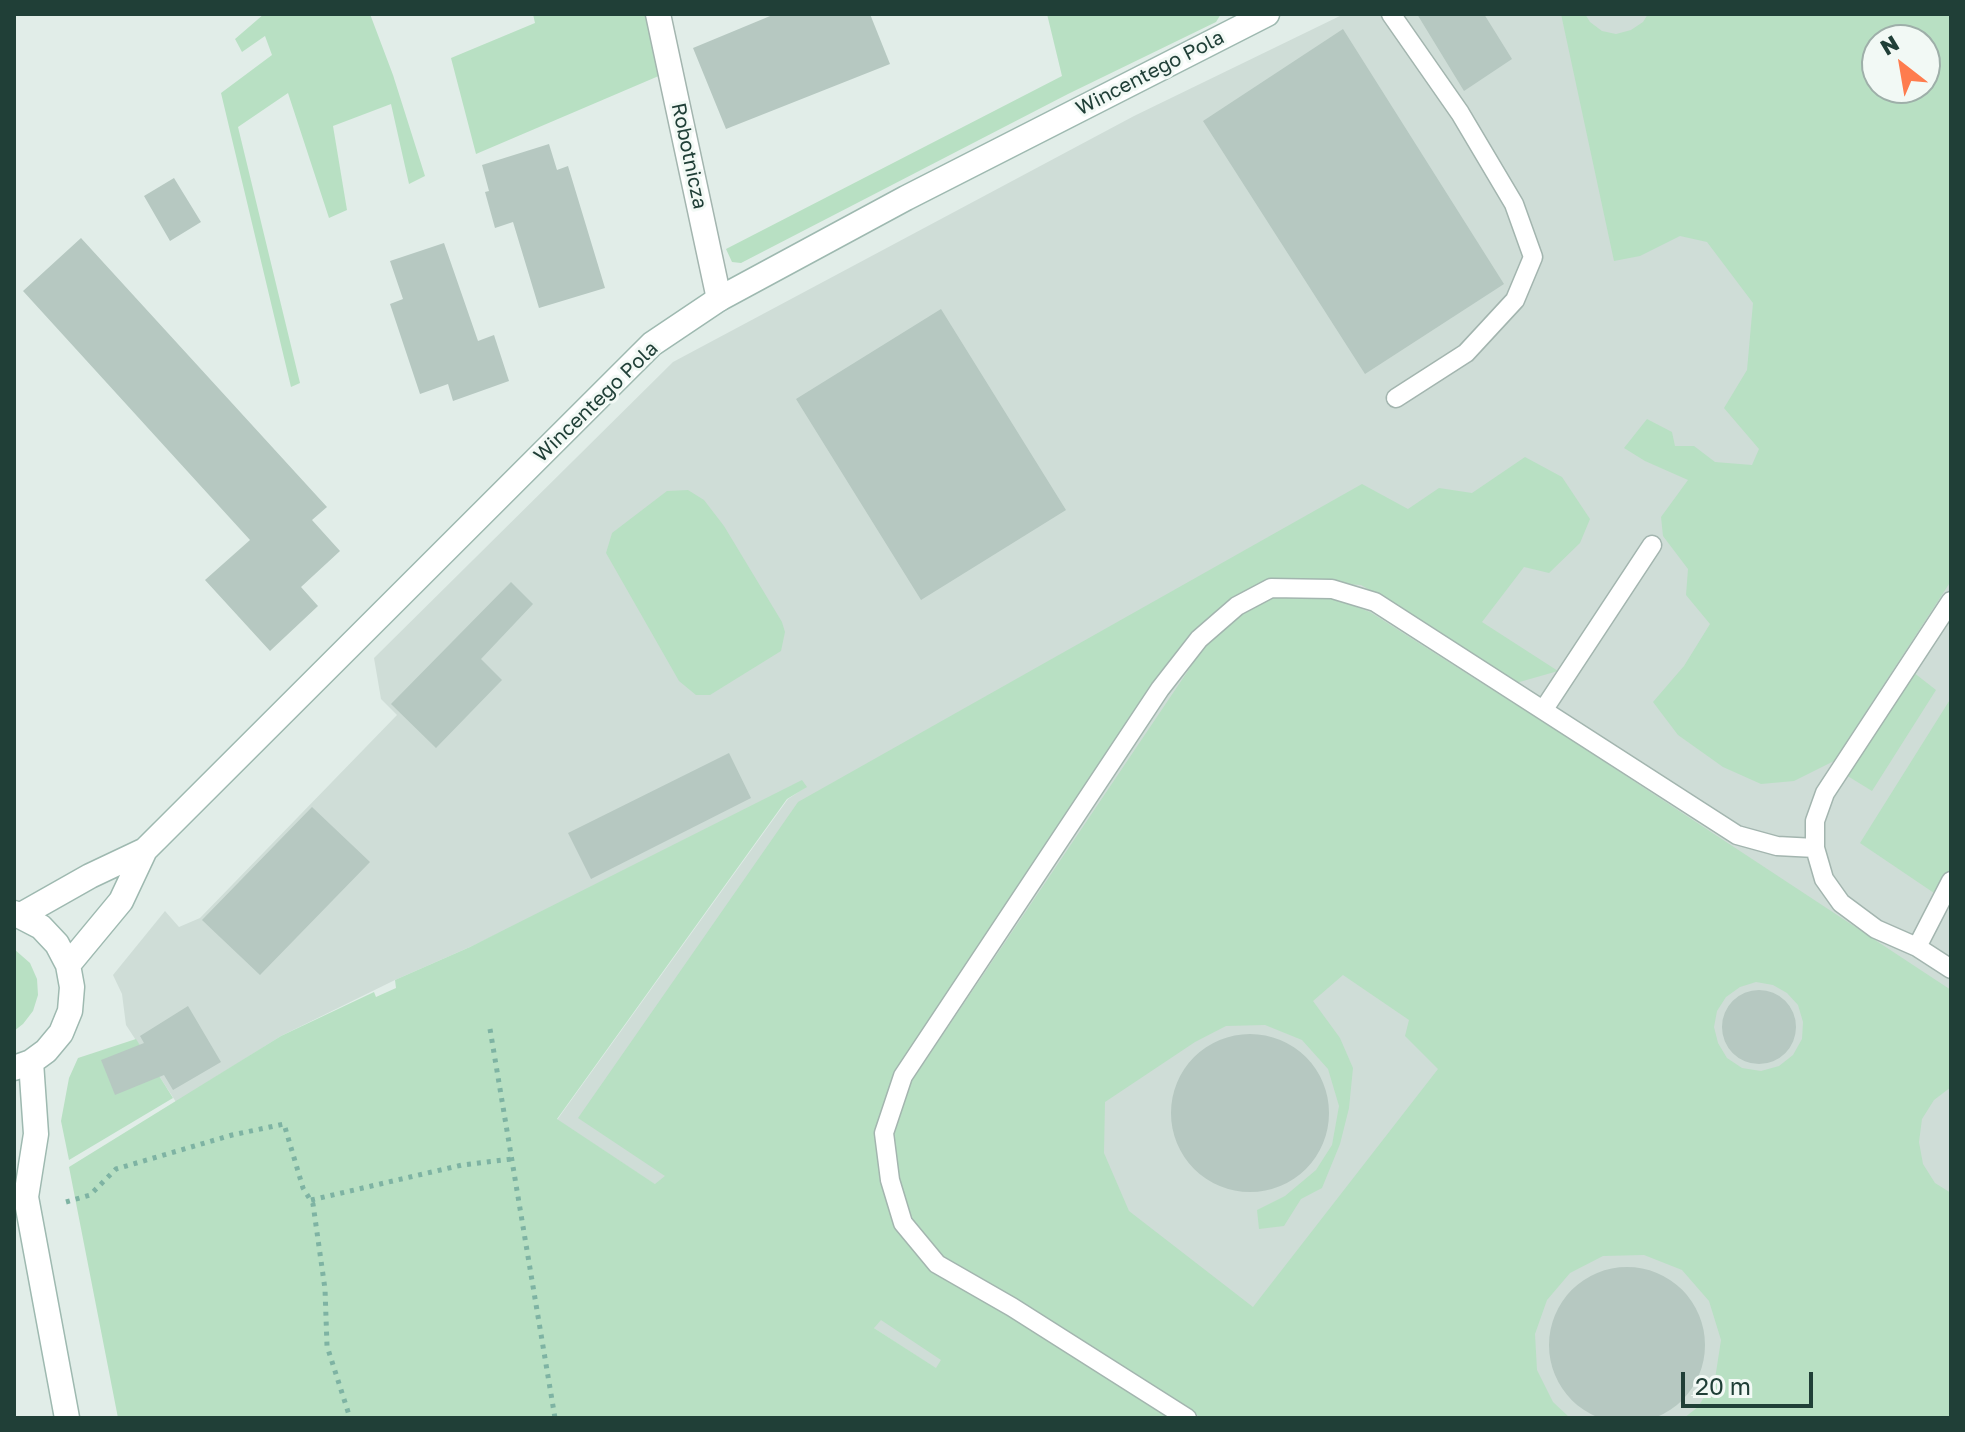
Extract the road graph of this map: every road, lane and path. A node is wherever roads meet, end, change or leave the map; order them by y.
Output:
1 (658, 14) edge
2 (1267, 14) edge
3 (1391, 14) edge
4 (719, 299) junction
5 (1396, 398) dead end
6 (1652, 545) dead end
7 (1951, 601) edge
8 (1544, 709) junction
9 (1815, 848) junction
10 (145, 850) junction
11 (1951, 881) edge
12 (18, 914) edge
13 (1917, 947) junction
14 (68, 965) junction
15 (1951, 969) edge
16 (490, 1029) dead end
17 (22, 1065) edge
18 (512, 1159) junction
19 (20, 1186) edge
20 (311, 1200) junction
21 (66, 1202) dead end
22 (67, 1418) edge
23 (350, 1418) edge
24 (555, 1418) edge
25 (1187, 1418) edge

1 - 4 street, Robotnicza
2 - 4 street, Wincentego Pola
3 - 5 lane
4 - 10 street, Wincentego Pola
6 - 8 lane
7 - 9 lane
8 - 9 lane
8 - 25 lane
9 - 13 lane
10 - 12 street, Wincentego Pola
10 - 14 street, Wincentego Pola
11 - 13 lane
12 - 14 street
13 - 15 lane
14 - 17 street
16 - 18 path
17 - 19 street
18 - 20 path
18 - 24 path
19 - 22 street
20 - 21 path
20 - 23 path

